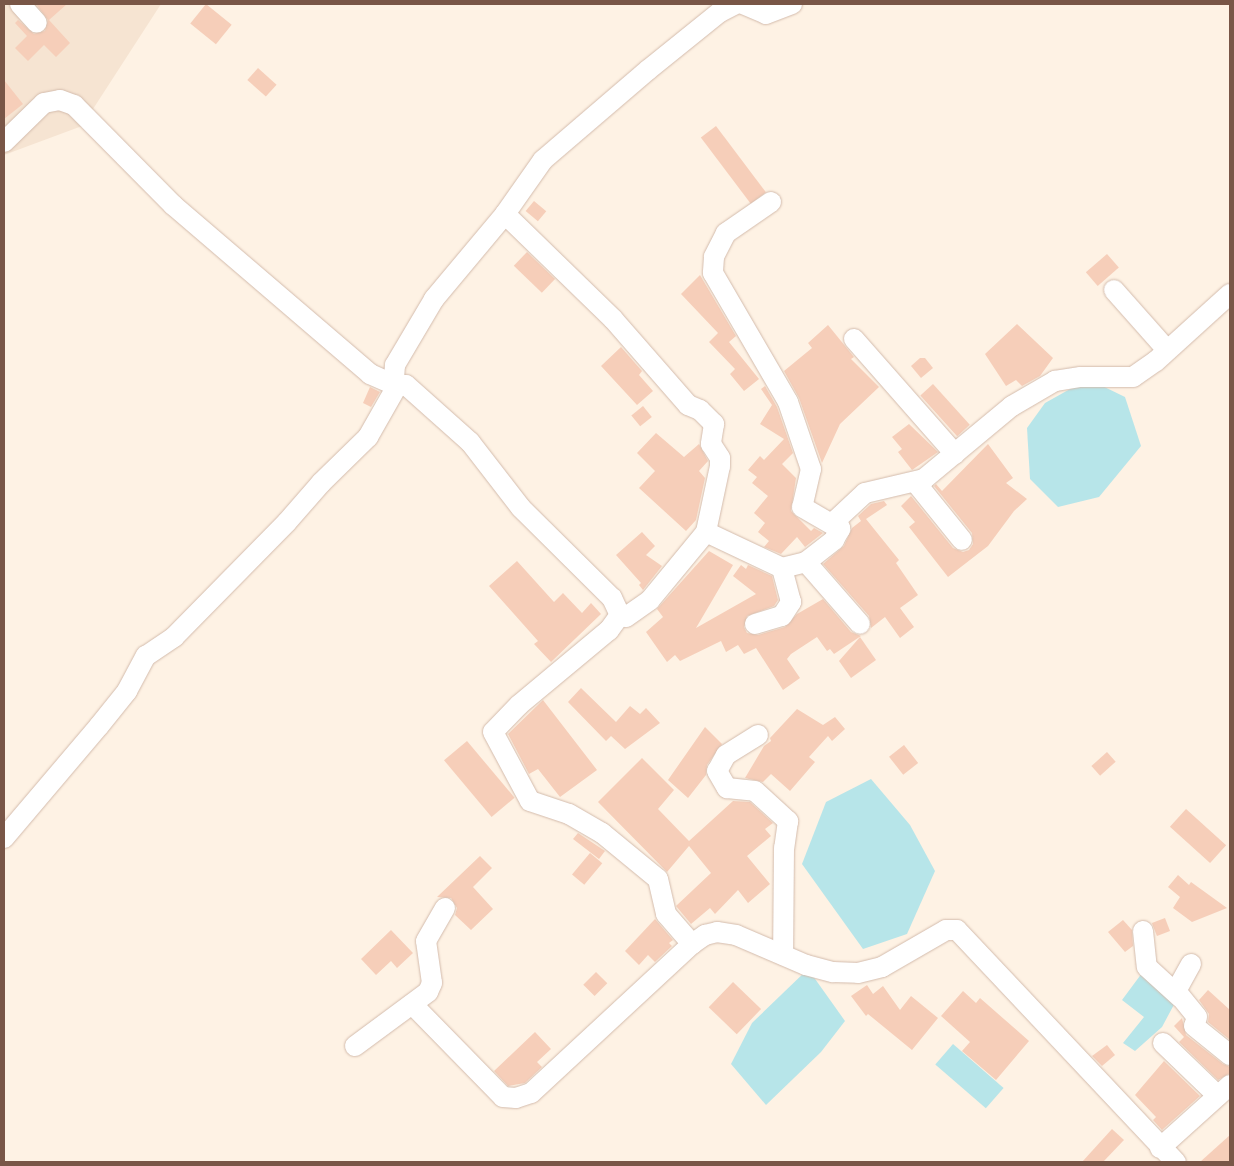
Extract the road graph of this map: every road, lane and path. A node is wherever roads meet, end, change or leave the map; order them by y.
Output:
1 (20, 4) edge
2 (736, 4) edge
3 (743, 4) edge
4 (792, 4) edge
5 (37, 22) dead end
6 (4, 142) edge
7 (771, 202) dead end
8 (505, 214) junction
9 (1114, 290) dead end
10 (1230, 294) edge
11 (854, 339) dead end
12 (1168, 350) junction
13 (397, 386) junction
14 (955, 454) junction
15 (916, 483) junction
16 (840, 530) junction
17 (706, 532) junction
18 (962, 540) dead end
19 (806, 562) junction
20 (782, 568) junction
21 (620, 615) junction
22 (755, 624) dead end
23 (860, 624) dead end
24 (758, 735) dead end
25 (4, 838) edge
26 (445, 908) dead end
27 (1143, 931) dead end
28 (692, 944) junction
29 (783, 955) junction
30 (1192, 964) dead end
31 (1180, 997) junction
32 (412, 1004) junction
33 (1163, 1043) dead end
34 (355, 1046) dead end
35 (1230, 1055) edge
36 (1224, 1090) edge
37 (1160, 1148) junction
38 (1176, 1162) edge

1 - 5 street
2 - 8 street
3 - 4 street
6 - 13 street
7 - 16 street
8 - 13 street
8 - 17 street
9 - 12 street
10 - 12 street
11 - 14 street
12 - 14 street
13 - 21 street
13 - 25 street
14 - 15 street
15 - 16 street
15 - 18 street
16 - 19 street
17 - 20 street
17 - 21 street
19 - 20 street
19 - 23 street
20 - 22 street
21 - 28 street
24 - 29 street
26 - 32 street
27 - 31 street
28 - 29 street
28 - 32 street
29 - 37 street
30 - 31 street
31 - 35 street
32 - 34 street
33 - 36 street
36 - 37 street
37 - 38 street

